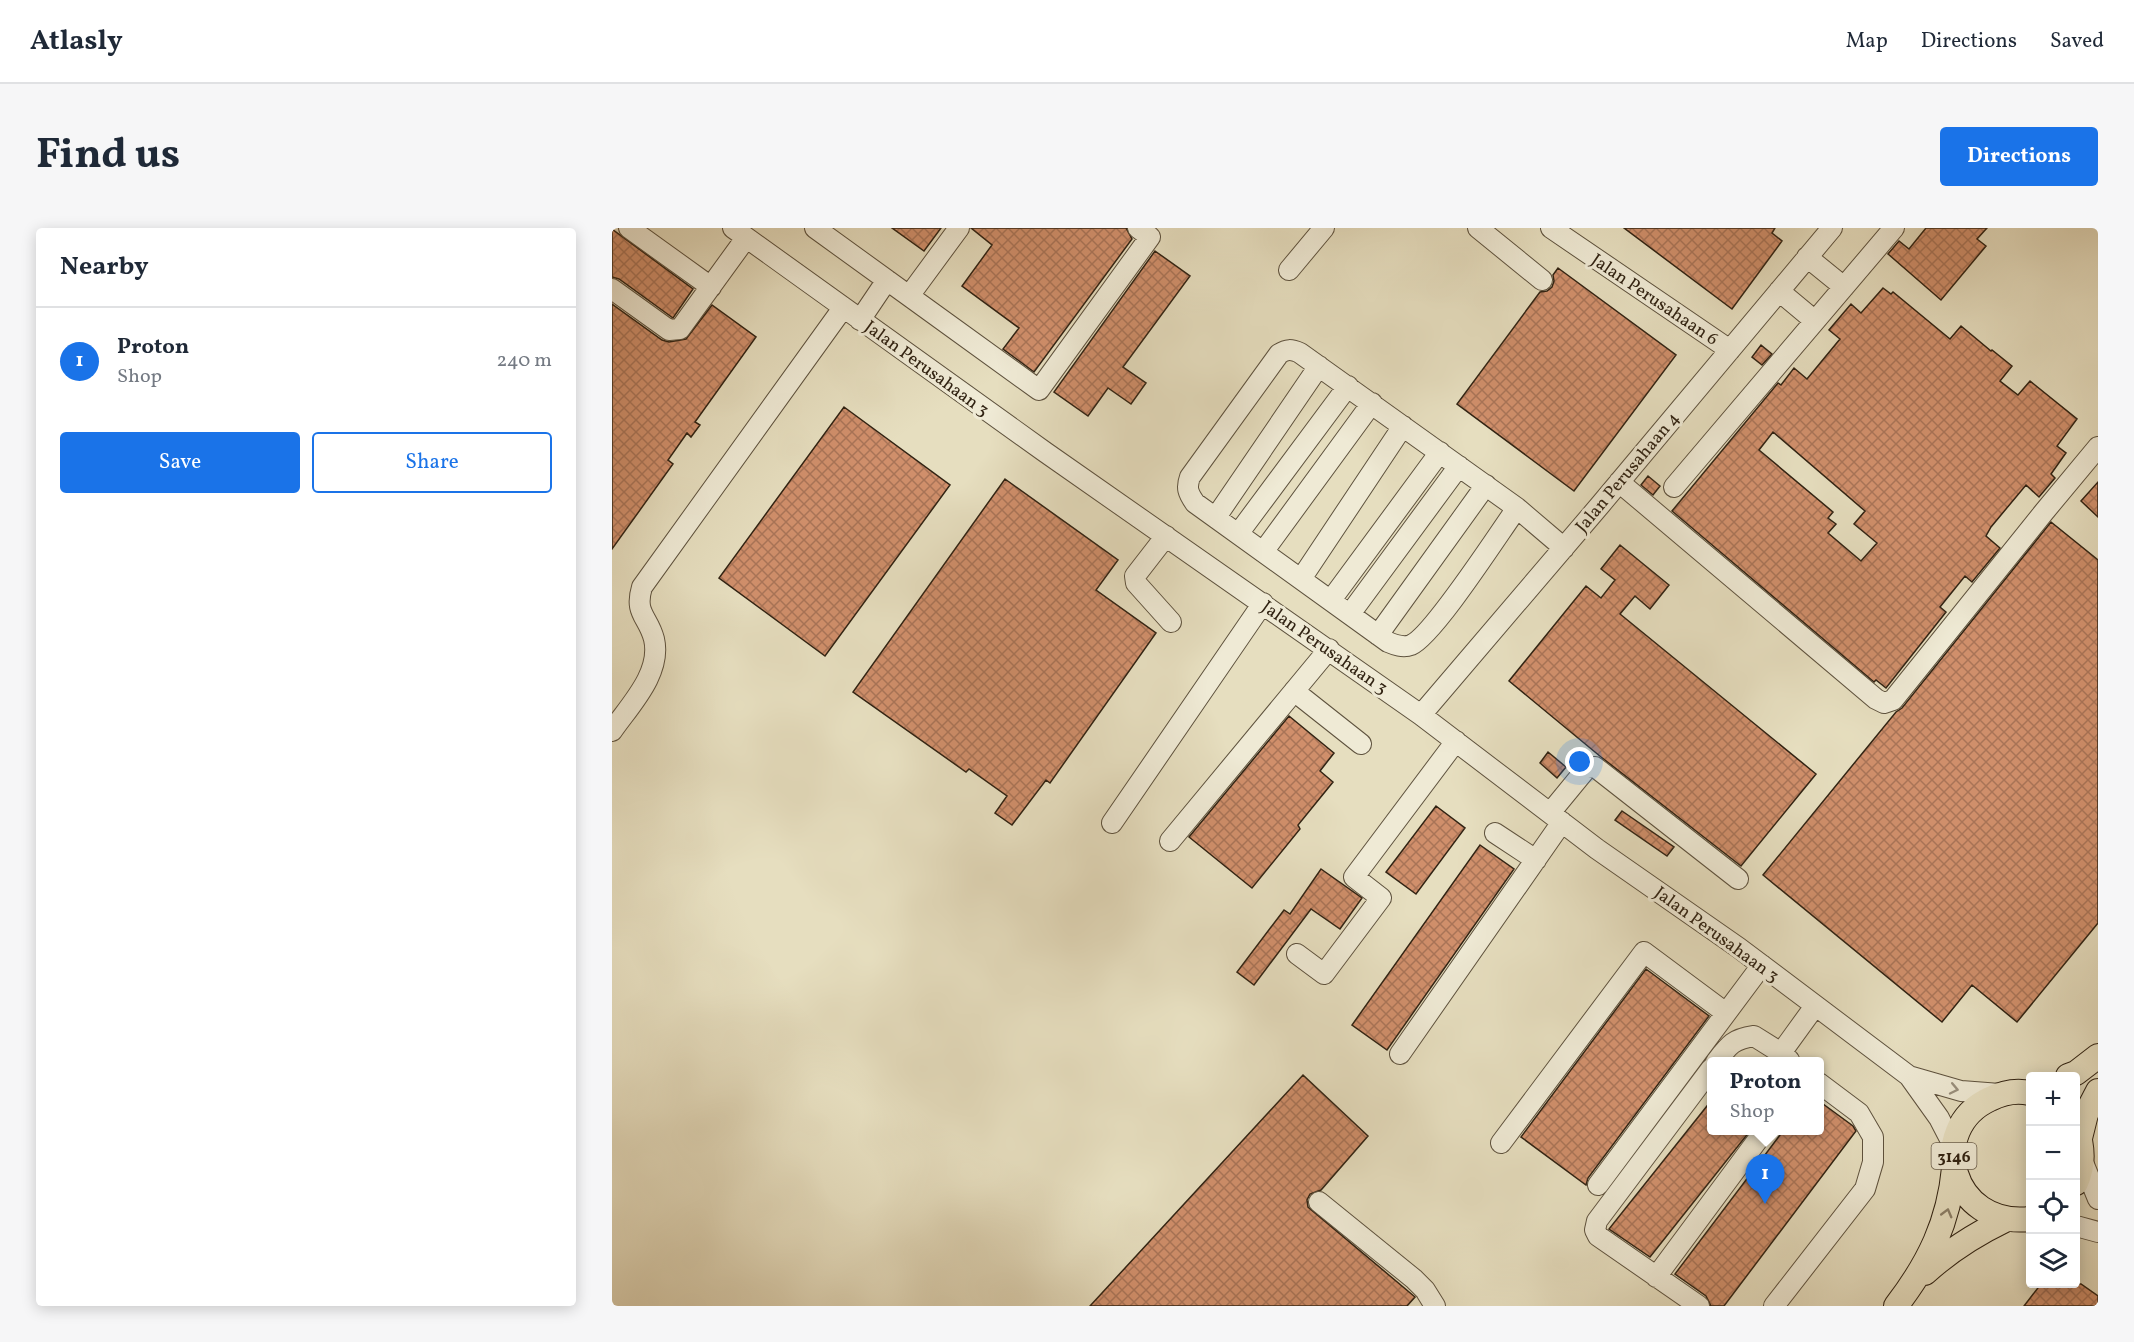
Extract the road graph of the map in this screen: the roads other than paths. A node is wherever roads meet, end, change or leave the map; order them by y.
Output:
1 (628, 228) edge
2 (815, 228) edge
3 (959, 228) edge
4 (1138, 228) edge
5 (1324, 228) edge
6 (1479, 228) edge
7 (1551, 228) edge
8 (1832, 228) edge
9 (1894, 228) edge
10 (740, 233) edge
11 (1807, 257) junction
12 (1289, 270) dead end
13 (887, 280) junction
14 (1542, 280) dead end
15 (711, 287) junction
16 (1844, 287) junction
17 (612, 290) edge
18 (1779, 291) junction
19 (909, 296) junction
20 (843, 308) junction
21 (860, 320) junction
22 (1815, 321) junction
23 (1730, 350) junction
24 (1319, 366) junction
25 (1347, 386) junction
26 (1372, 404) junction
27 (1403, 426) junction
28 (2098, 447) edge
29 (1440, 452) junction
30 (1459, 466) junction
31 (1620, 482) junction
32 (1486, 485) junction
33 (1674, 487) dead end
34 (1517, 508) junction
35 (1216, 517) junction
36 (1238, 534) junction
37 (1166, 536) junction
38 (1564, 548) junction
39 (1263, 552) junction
40 (1300, 579) junction
41 (1331, 600) junction
42 (1263, 603) junction
43 (1350, 614) junction
44 (1171, 622) dead end
45 (1378, 635) junction
46 (1329, 649) junction
47 (1294, 691) junction
48 (1421, 715) junction
49 (612, 731) edge
50 (1456, 741) junction
51 (1361, 744) dead end
52 (1556, 818) junction
53 (1112, 823) dead end
54 (1495, 833) dead end
55 (1170, 841) dead end
56 (1536, 860) junction
57 (1738, 879) dead end
58 (1297, 954) dead end
59 (1762, 965) junction
60 (1815, 1006) junction
61 (1726, 1013) junction
62 (1401, 1054) dead end
63 (2098, 1056) edge
64 (1720, 1057) edge
65 (1785, 1057) edge
66 (1787, 1057) edge
67 (2077, 1072) edge
68 (1707, 1074) edge
69 (1909, 1076) junction
70 (1824, 1087) edge
71 (2098, 1091) edge
72 (2026, 1092) edge
73 (2000, 1094) junction
74 (1762, 1135) edge
75 (2080, 1142) edge
76 (1501, 1143) dead end
77 (1954, 1156) junction
78 (2080, 1157) edge
79 (1598, 1185) dead end
80 (2098, 1199) edge
81 (1319, 1202) dead end
82 (2026, 1219) edge
83 (2005, 1220) junction
84 (2080, 1227) edge
85 (2098, 1232) edge
86 (1656, 1277) junction
87 (1912, 1284) junction
88 (1435, 1306) edge
89 (1699, 1306) edge
90 (1774, 1306) edge
91 (1896, 1306) edge

1 - 15 street
2 - 13 street
3 - 19 street
4 - 19 street
5 - 12 street
6 - 14 street
7 - 23 street, Jalan Perusahaan 6
8 - 11 street, Jalan Perusahaan 4
9 - 16 street
10 - 15 street
10 - 20 street, Jalan Perusahaan 3
11 - 16 street
11 - 18 street, Jalan Perusahaan 4
13 - 19 street
13 - 21 street
15 - 17 street
16 - 22 street
18 - 22 street
18 - 23 street, Jalan Perusahaan 4
20 - 21 street, Jalan Perusahaan 3
20 - 49 street
21 - 37 street, Jalan Perusahaan 3
22 - 33 street
23 - 31 street, Jalan Perusahaan 4
24 - 25 street
24 - 35 street
24 - 35 street
25 - 26 street
25 - 36 street
26 - 27 street
26 - 39 street
27 - 29 street
27 - 40 street
28 - 31 street
29 - 30 street
29 - 41 street
30 - 32 street
30 - 43 street
31 - 38 street, Jalan Perusahaan 4
32 - 34 street
32 - 45 street
34 - 38 street
34 - 45 street
35 - 36 street
36 - 39 street
37 - 42 street, Jalan Perusahaan 3
37 - 44 street
38 - 48 street, Jalan Perusahaan 4
39 - 40 street
40 - 41 street
41 - 43 street
42 - 46 street, Jalan Perusahaan 3
42 - 53 street
43 - 45 street
46 - 47 street
46 - 48 street, Jalan Perusahaan 3
47 - 51 street
47 - 55 street
48 - 50 street, Jalan Perusahaan 3
50 - 52 street, Jalan Perusahaan 3
50 - 58 street
52 - 56 street
52 - 57 street
52 - 59 street, Jalan Perusahaan 3
54 - 56 street
56 - 62 street
59 - 60 street, Jalan Perusahaan 3
59 - 61 street
60 - 66 street
60 - 69 street, Jalan Perusahaan 3
61 - 76 street
61 - 79 street
63 - 67 main road
64 - 65 street
68 - 86 street
69 -> 73 street
69 - 77 street
70 - 90 street
71 - 75 main road
72 - 73 main road, 3146
73 - 77 main road, 3146
74 - 86 street
77 - 83 main road, 3146
87 -> 77 main road, 3146
78 - 80 street
81 - 88 street
82 - 83 main road, 3146
83 - 87 main road, 3146
84 - 85 street
86 - 89 street
87 - 91 main road, 3146

